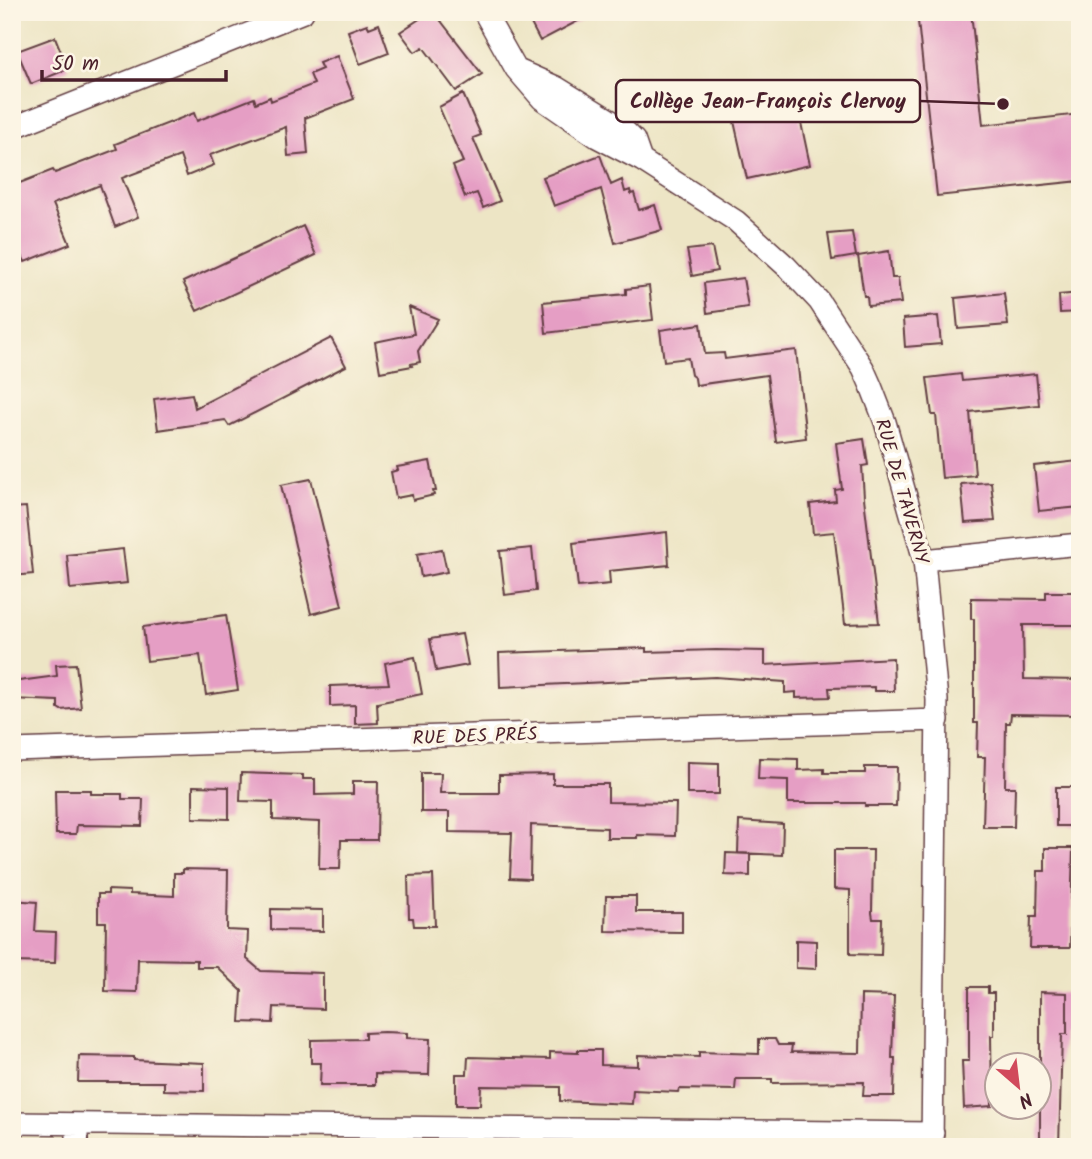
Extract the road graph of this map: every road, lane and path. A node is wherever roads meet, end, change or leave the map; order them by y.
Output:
1 (303, 12) edge
2 (484, 12) edge
3 (12, 128) edge
4 (1080, 544) edge
5 (924, 561) junction
6 (937, 720) junction
7 (12, 750) edge
8 (12, 1123) edge
9 (77, 1124) junction
10 (932, 1140) edge
11 (77, 1147) edge

1 - 3 street
2 - 5 street, RUE DE TAVERNY
4 - 5 street
5 - 6 street, RUE DE TAVERNY
6 - 7 street, RUE DES PRÉS
6 - 10 street, RUE DE TAVERNY
8 - 9 street
9 - 10 street
9 - 11 street

